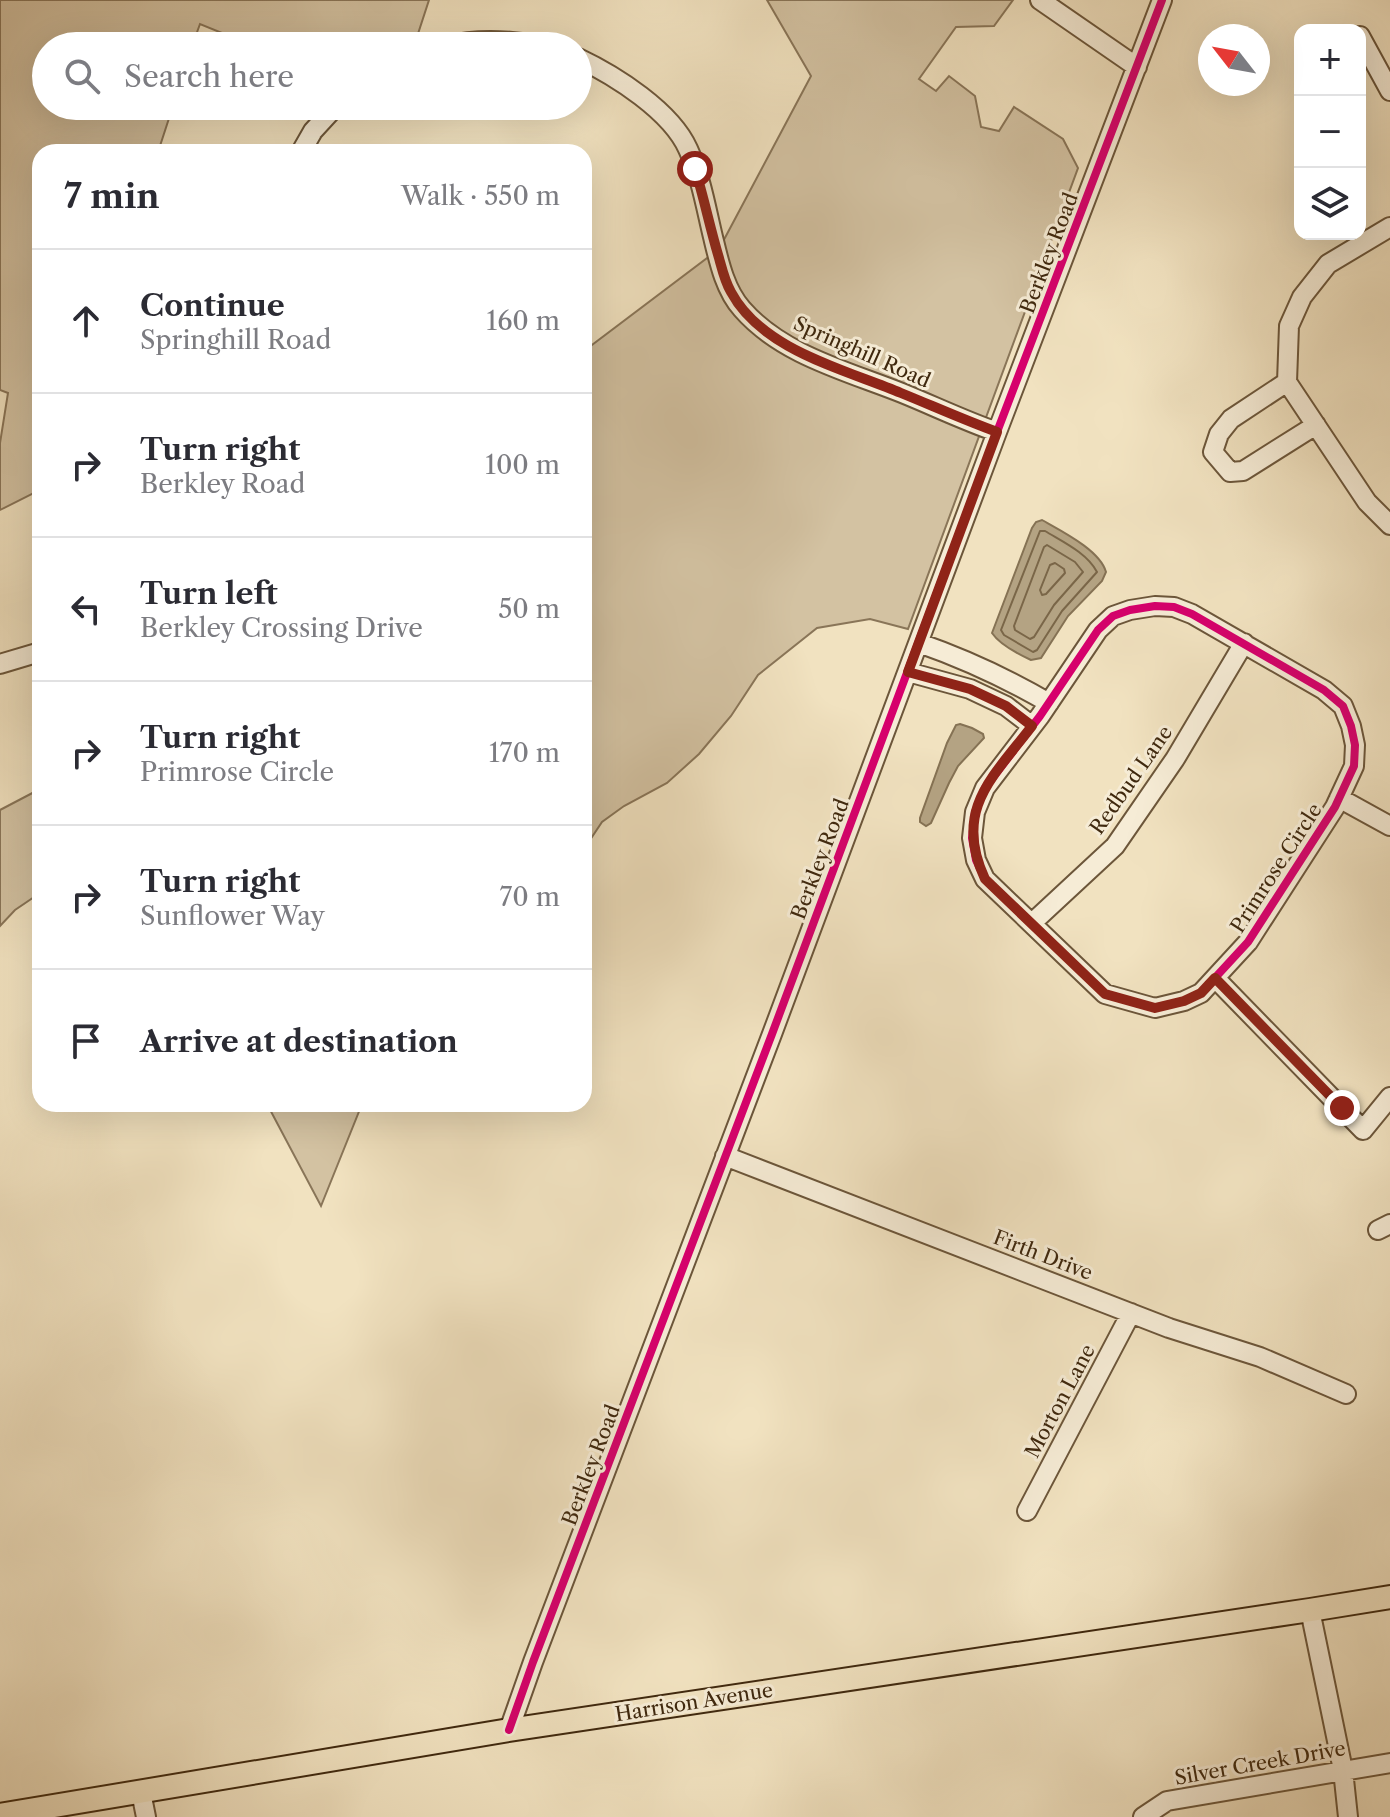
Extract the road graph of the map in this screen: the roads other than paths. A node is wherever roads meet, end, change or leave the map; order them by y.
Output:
1 (1040, 0) edge
2 (1162, 0) edge
3 (1366, 47) edge
4 (592, 66) edge
5 (1137, 67) junction
6 (1390, 91) edge
7 (323, 120) edge
8 (306, 144) edge
9 (1390, 227) edge
10 (1287, 382) junction
11 (1316, 425) junction
12 (997, 432) junction
13 (1390, 525) edge
14 (919, 643) junction
15 (1244, 643) junction
16 (32, 654) edge
17 (0, 664) edge
18 (908, 672) junction
19 (1049, 703) junction
20 (1032, 726) junction
21 (1339, 798) junction
22 (1390, 826) edge
23 (1032, 923) junction
24 (1215, 978) junction
25 (1390, 1097) edge
26 (725, 1156) junction
27 (1131, 1313) junction
28 (1346, 1394) dead end
29 (1027, 1511) dead end
30 (1390, 1597) edge
31 (1310, 1610) junction
32 (509, 1730) junction
33 (1390, 1763) edge
34 (1343, 1770) junction
35 (141, 1792) junction
36 (0, 1815) edge
37 (146, 1817) edge
38 (1143, 1817) edge
39 (1348, 1817) edge

1 - 5 street
2 - 5 street, Berkley Road
3 - 6 street
4 - 12 street, Springhill Road
5 - 12 street, Berkley Road
7 - 8 street
9 - 10 street
10 - 11 street
10 - 11 street
11 - 13 street
12 - 14 street, Berkley Road
14 - 18 street, Berkley Road
14 - 19 street
15 - 19 street, Primrose Circle
15 - 21 street, Primrose Circle
15 - 23 street, Redbud Lane
16 - 17 street
18 - 20 street
18 - 26 street, Berkley Road
19 - 20 street, Primrose Circle
20 - 23 street, Primrose Circle
21 - 22 street
21 - 24 street, Primrose Circle
23 - 24 street, Primrose Circle
24 - 25 street
26 - 27 street, Firth Drive
26 - 32 street, Berkley Road
27 - 28 street, Firth Drive
27 - 29 street, Morton Lane
30 - 31 main road, Harrison Avenue
31 - 32 main road, Harrison Avenue
31 - 34 street
32 - 35 main road, Harrison Avenue
33 - 34 street, Silver Creek Drive
34 - 38 street, Silver Creek Drive
34 - 39 street
35 - 36 main road, Harrison Avenue
35 - 37 street

